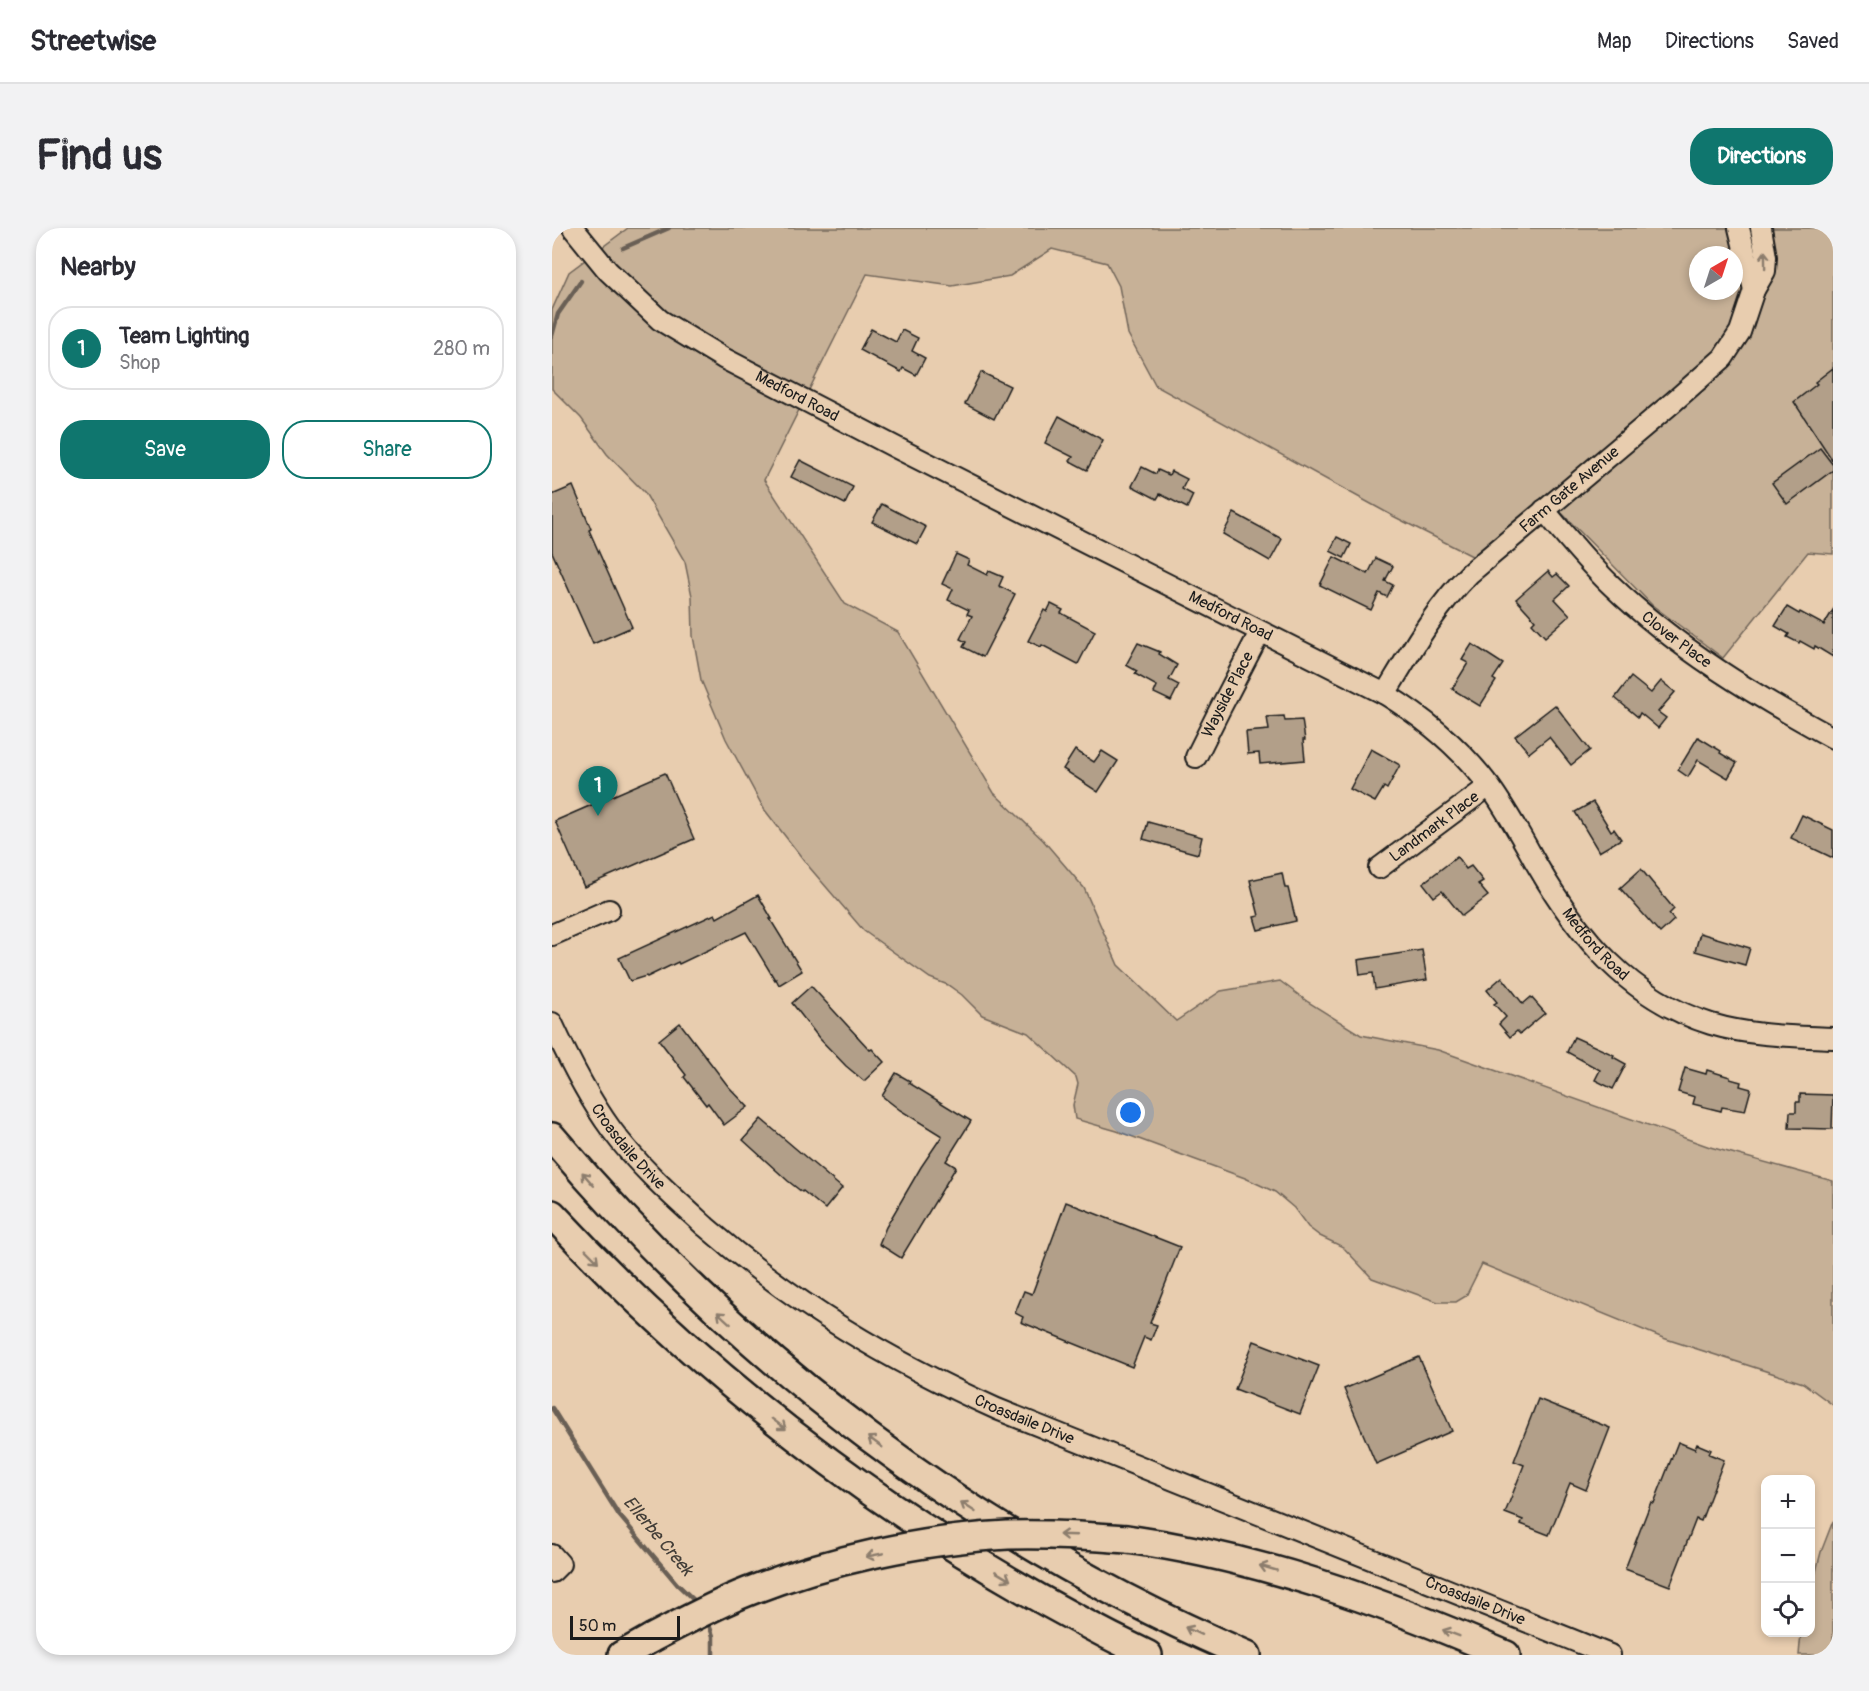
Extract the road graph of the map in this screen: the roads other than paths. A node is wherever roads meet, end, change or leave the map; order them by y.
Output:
1 (573, 228) edge
2 (1739, 228) edge
3 (1761, 228) edge
4 (1754, 290) junction
5 (1544, 510) junction
6 (1260, 632) junction
7 (1385, 694) junction
8 (1833, 738) edge
9 (1196, 757) dead end
10 (1489, 786) junction
11 (1379, 868) dead end
12 (609, 910) dead end
13 (552, 935) edge
14 (552, 1023) edge
15 (1833, 1038) edge
16 (552, 1137) edge
17 (552, 1214) edge
18 (552, 1555) edge
19 (552, 1572) edge
20 (622, 1655) edge
21 (1148, 1655) edge
22 (1247, 1655) edge
23 (1506, 1655) edge
24 (1611, 1655) edge

1 - 6 street, Medford Road
2 - 4 street
4 -> 3 street, Farm Gate Avenue
4 - 5 street, Farm Gate Avenue
5 - 7 street, Farm Gate Avenue
5 - 8 street, Clover Place
6 - 7 street, Medford Road
6 - 9 street, Wayside Place
7 - 10 street, Medford Road
10 - 11 street, Landmark Place
10 - 15 street, Medford Road
12 - 13 street
14 - 24 street, Croasdaile Drive
22 -> 16 highway
17 -> 21 highway
18 - 19 street
23 -> 20 highway, bridge

